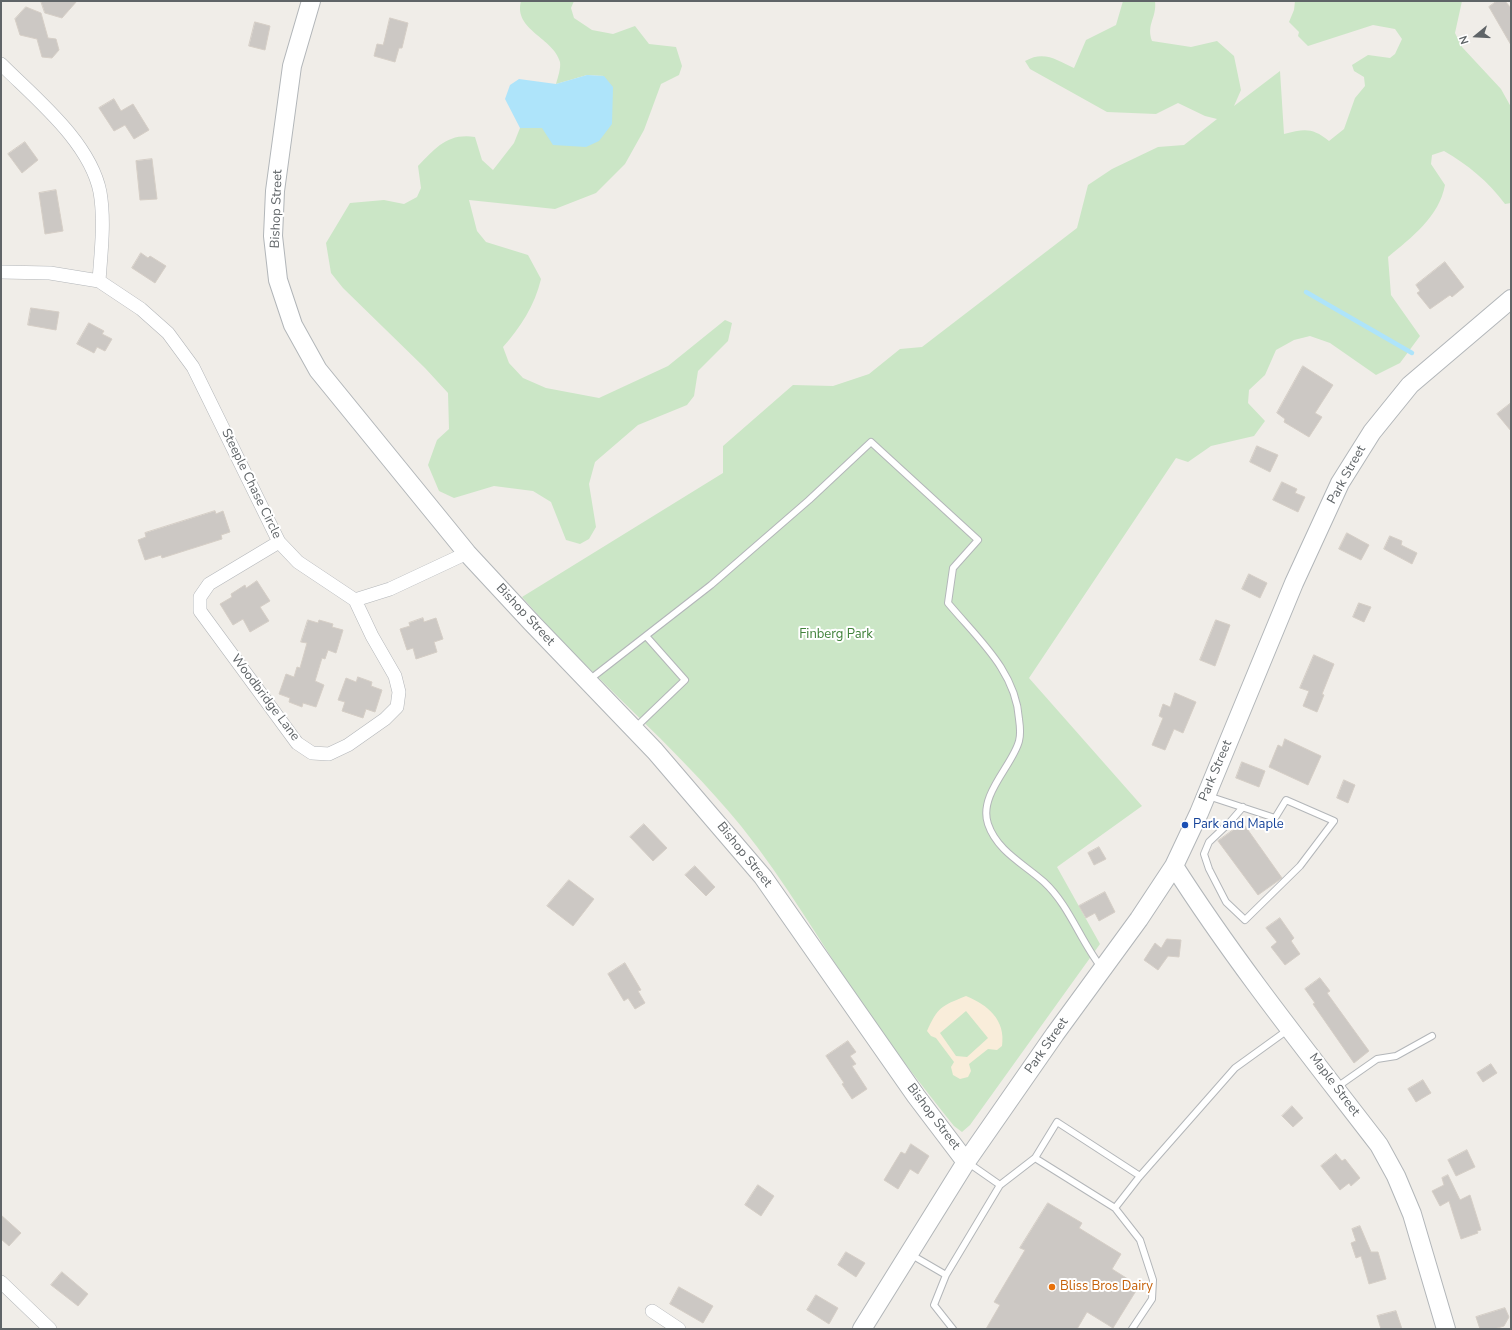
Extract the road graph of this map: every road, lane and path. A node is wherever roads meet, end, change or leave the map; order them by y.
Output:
1 (311, 1) edge
2 (1, 64) edge
3 (1, 272) edge
4 (99, 281) junction
5 (1511, 299) edge
6 (279, 542) junction
7 (467, 553) junction
8 (355, 600) junction
9 (646, 636) junction
10 (587, 681) junction
11 (634, 729) junction
12 (1206, 795) junction
13 (1243, 807) junction
14 (1174, 866) junction
15 (1103, 969) junction
16 (1290, 1028) junction
17 (1432, 1036) dead end
18 (1335, 1088) junction
19 (1035, 1158) junction
20 (966, 1162) junction
21 (1140, 1176) junction
22 (1000, 1185) junction
23 (1116, 1208) junction
24 (909, 1254) junction
25 (946, 1275) junction
26 (1, 1282) edge
27 (652, 1311) dead end
28 (50, 1329) edge
29 (679, 1329) edge
30 (862, 1329) edge
31 (953, 1329) edge
32 (1132, 1329) edge
33 (1446, 1329) edge

1 - 7 main road, Bishop Street
2 - 4 street
3 - 4 street, Steeple Chase Circle
4 - 6 street, Steeple Chase Circle
5 - 12 main road, Park Street
6 - 8 street, Steeple Chase Circle
6 - 8 street, Woodbridge Lane
7 - 8 street
7 - 10 main road, Bishop Street
9 - 10 lane
9 - 11 lane
9 - 15 lane
10 - 11 main road, Bishop Street
11 - 20 main road, Bishop Street
12 - 13 lane
12 - 14 main road, Park Street
13 - 13 lane
14 - 15 main road, Park Street
14 - 16 main road, Maple Street
15 - 20 main road, Park Street
16 - 18 main road, Maple Street
16 - 21 lane
17 - 18 lane
18 - 33 main road, Maple Street
19 - 21 lane
19 - 22 lane
19 - 23 lane
20 - 22 lane
20 - 24 main road, Park Street
21 - 23 lane
22 - 25 lane
23 - 32 lane
24 - 25 lane
24 - 30 main road, Park Street
25 - 31 lane
26 - 28 street
27 - 29 street

